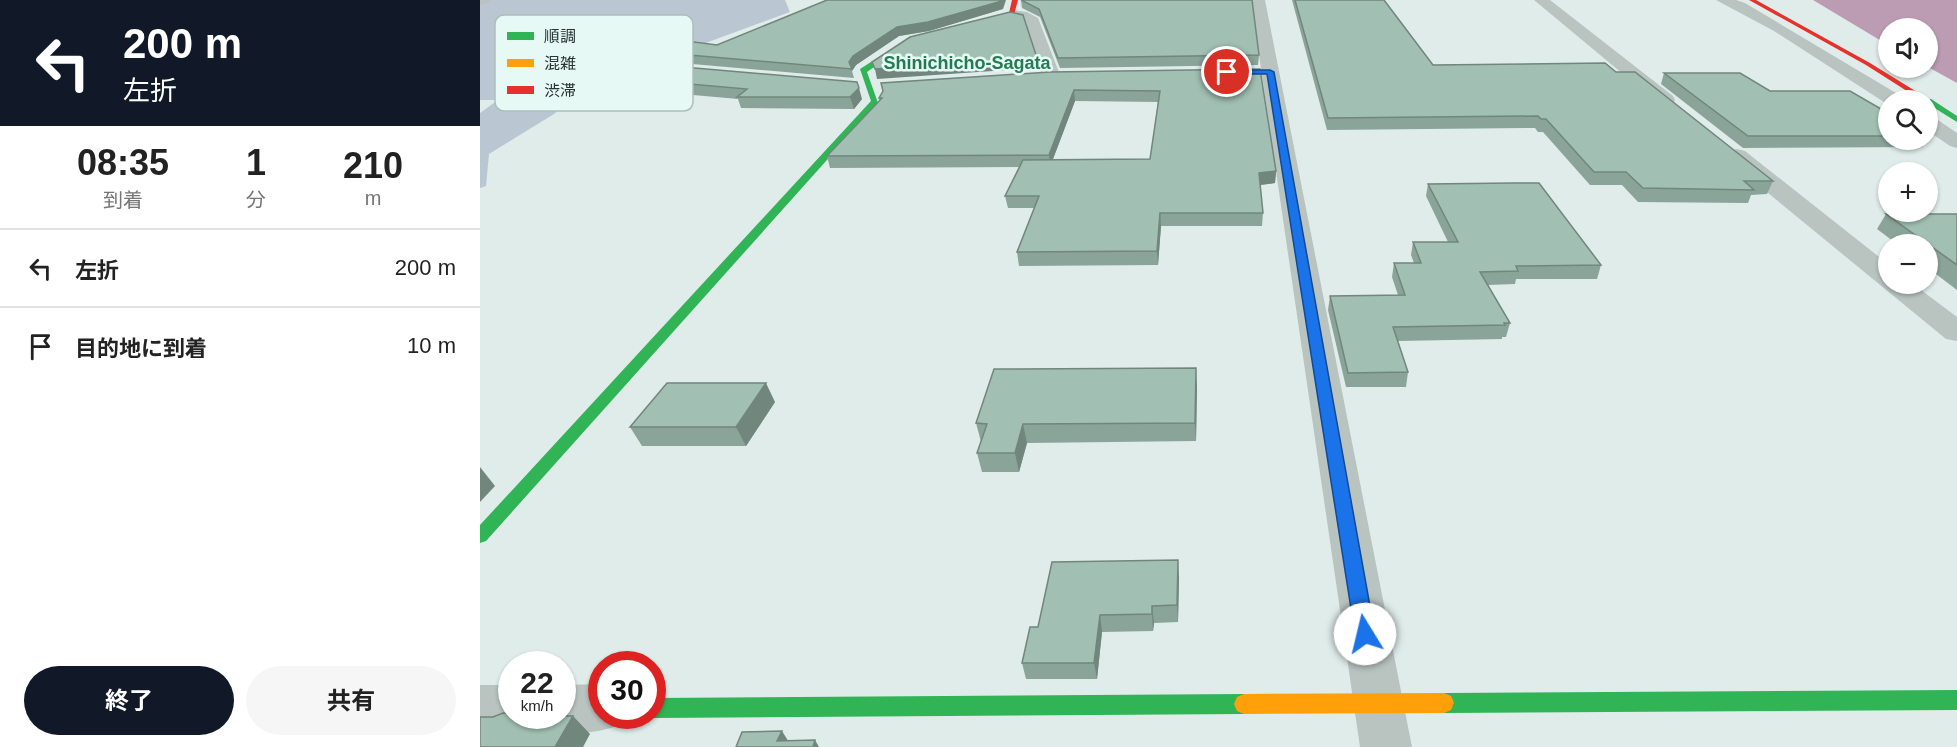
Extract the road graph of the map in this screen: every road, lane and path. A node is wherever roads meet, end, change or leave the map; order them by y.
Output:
1 (485, 0) edge
2 (1258, 0) edge
3 (1541, 0) edge
4 (1723, 0) edge
5 (1743, 0) edge
6 (1752, 0) edge
7 (480, 1) edge
8 (1013, 7) edge
9 (953, 31) edge
10 (923, 38) edge
11 (1074, 74) edge
12 (1051, 75) junction
13 (1028, 76) edge
14 (847, 85) edge
15 (892, 85) edge
16 (870, 87) junction
17 (1878, 90) edge
18 (1909, 90) edge
19 (1938, 108) edge
20 (1678, 109) edge
21 (1957, 120) edge
22 (1938, 129) edge
23 (1957, 142) edge
24 (1724, 146) edge
25 (1878, 269) edge
26 (1909, 294) edge
27 (1957, 332) edge
28 (480, 537) edge
29 (1957, 700) edge
30 (1377, 704) junction
31 (666, 708) edge
32 (480, 709) edge
33 (498, 709) edge
34 (1386, 747) edge

1 - 7 street
2 - 30 street
3 - 20 street
4 - 17 street
5 - 6 street
6 - 18 street
8 - 9 street
8 - 12 street
10 - 16 street
11 - 12 street
12 - 13 street
14 - 16 street
15 - 16 street
16 - 28 street
19 - 21 street
22 - 23 street
24 - 25 street
26 - 27 street
29 - 30 street
30 - 31 street
30 - 34 street
32 - 33 street

